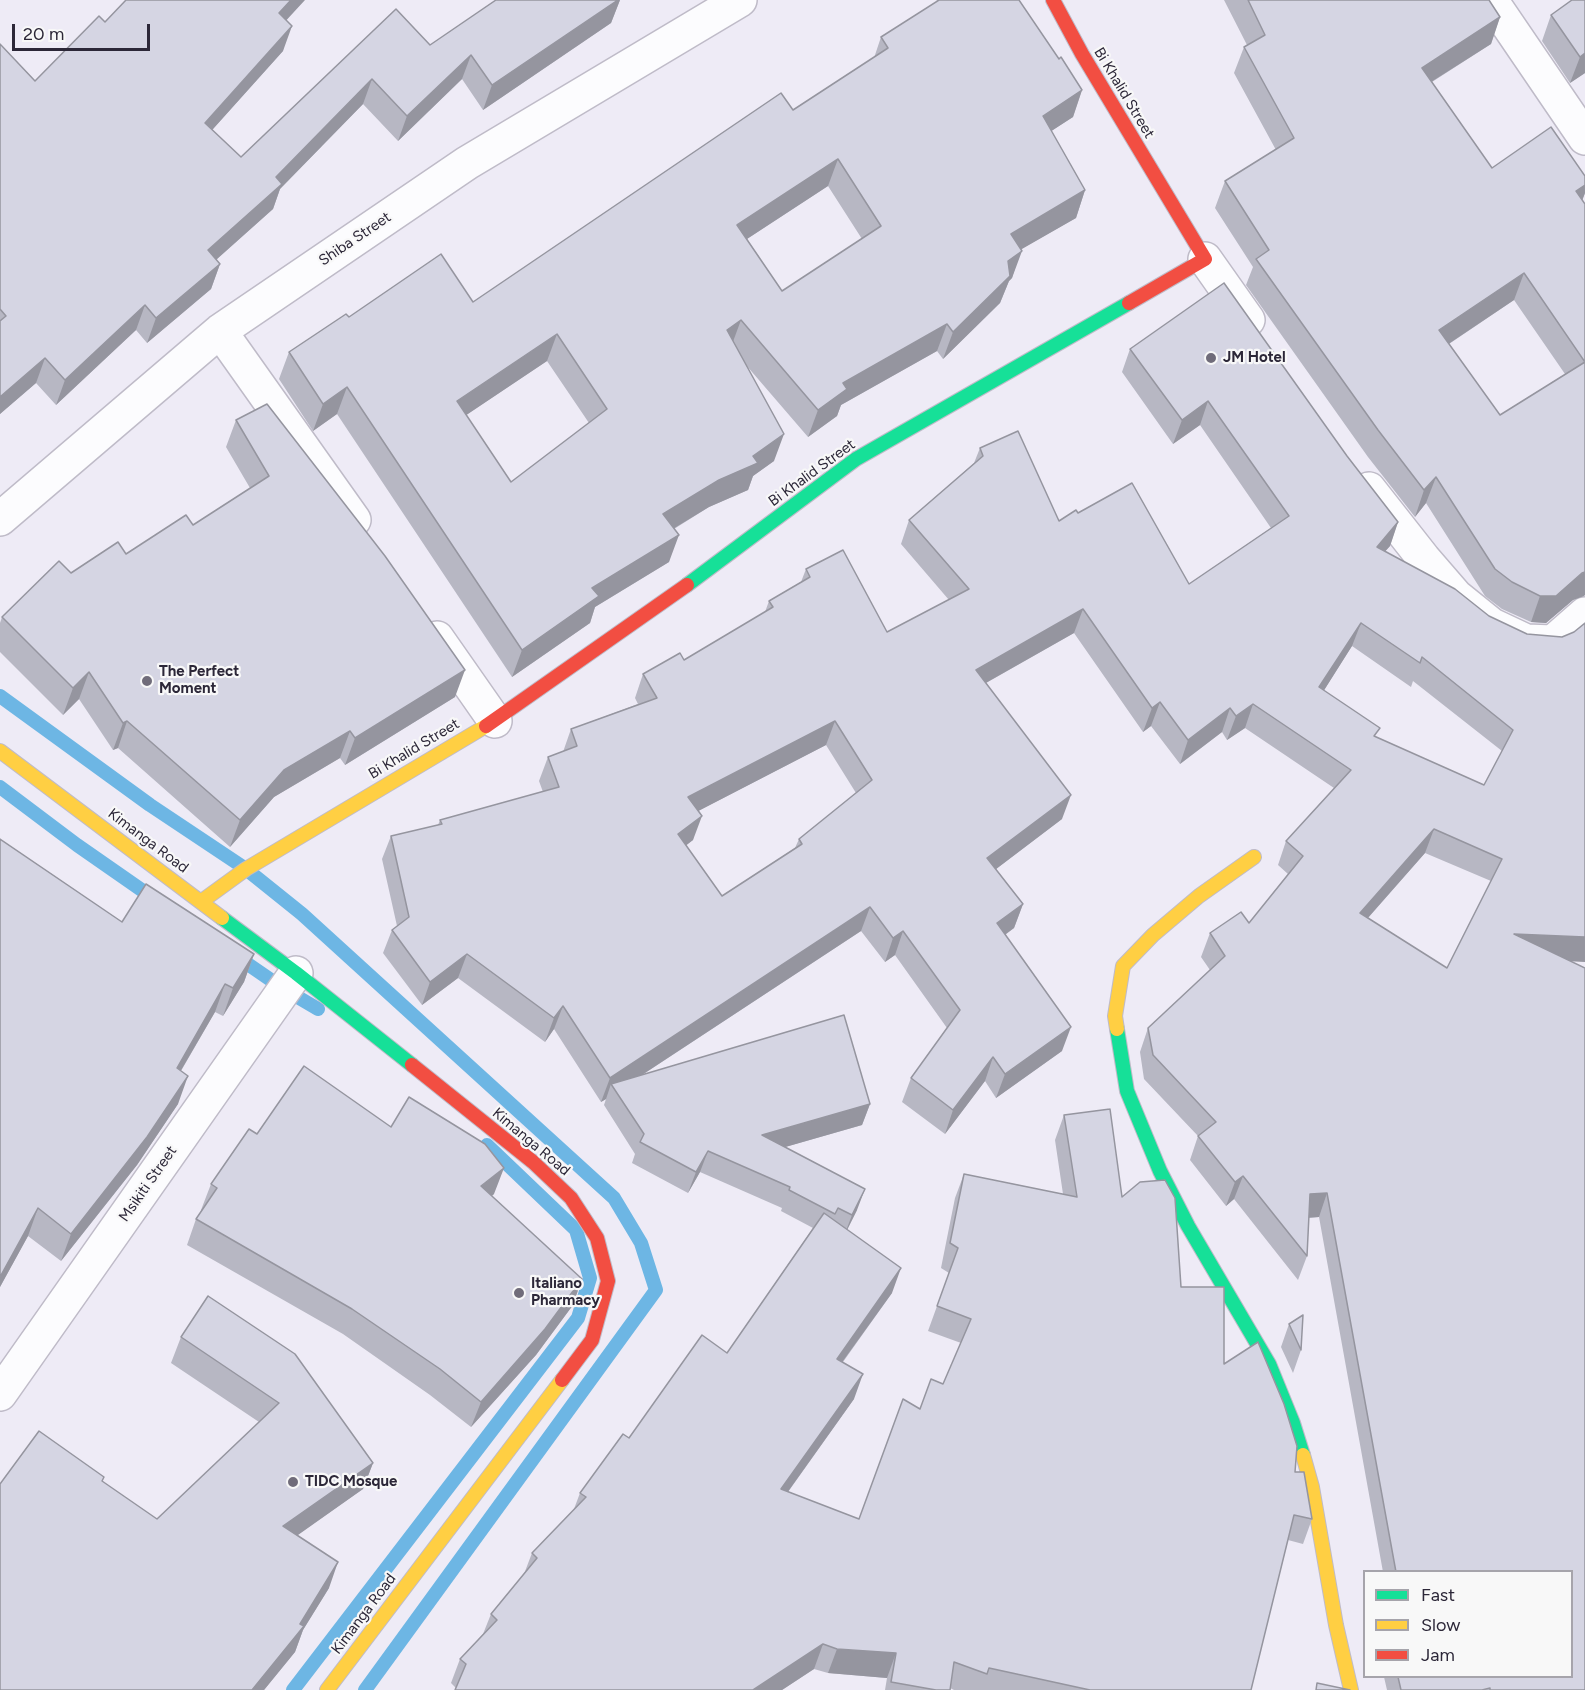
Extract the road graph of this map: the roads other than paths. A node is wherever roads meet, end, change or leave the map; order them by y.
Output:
1 (740, 0) edge
2 (1053, 0) edge
3 (1491, 0) edge
4 (1585, 138) edge
5 (1204, 259) junction
6 (220, 331) junction
7 (1265, 344) edge
8 (1353, 468) edge
9 (0, 519) edge
10 (368, 540) edge
11 (1585, 614) edge
12 (422, 616) edge
13 (495, 720) junction
14 (0, 751) edge
15 (1254, 857) dead end
16 (202, 901) junction
17 (296, 974) junction
18 (0, 1394) edge
19 (327, 1690) edge
20 (1351, 1690) edge

1 - 6 street, Shiba Street
2 - 5 street, Bi Khalid Street
3 - 4 street
5 - 7 street
5 - 13 street, Bi Khalid Street
6 - 9 street, Shiba Street
6 - 10 street
8 - 11 street
12 - 13 street
13 - 16 street, Bi Khalid Street
14 - 16 street, Kimanga Road
15 - 20 street
16 - 17 street, Kimanga Road
17 - 18 street, Msikiti Street
17 - 19 street, Kimanga Road

